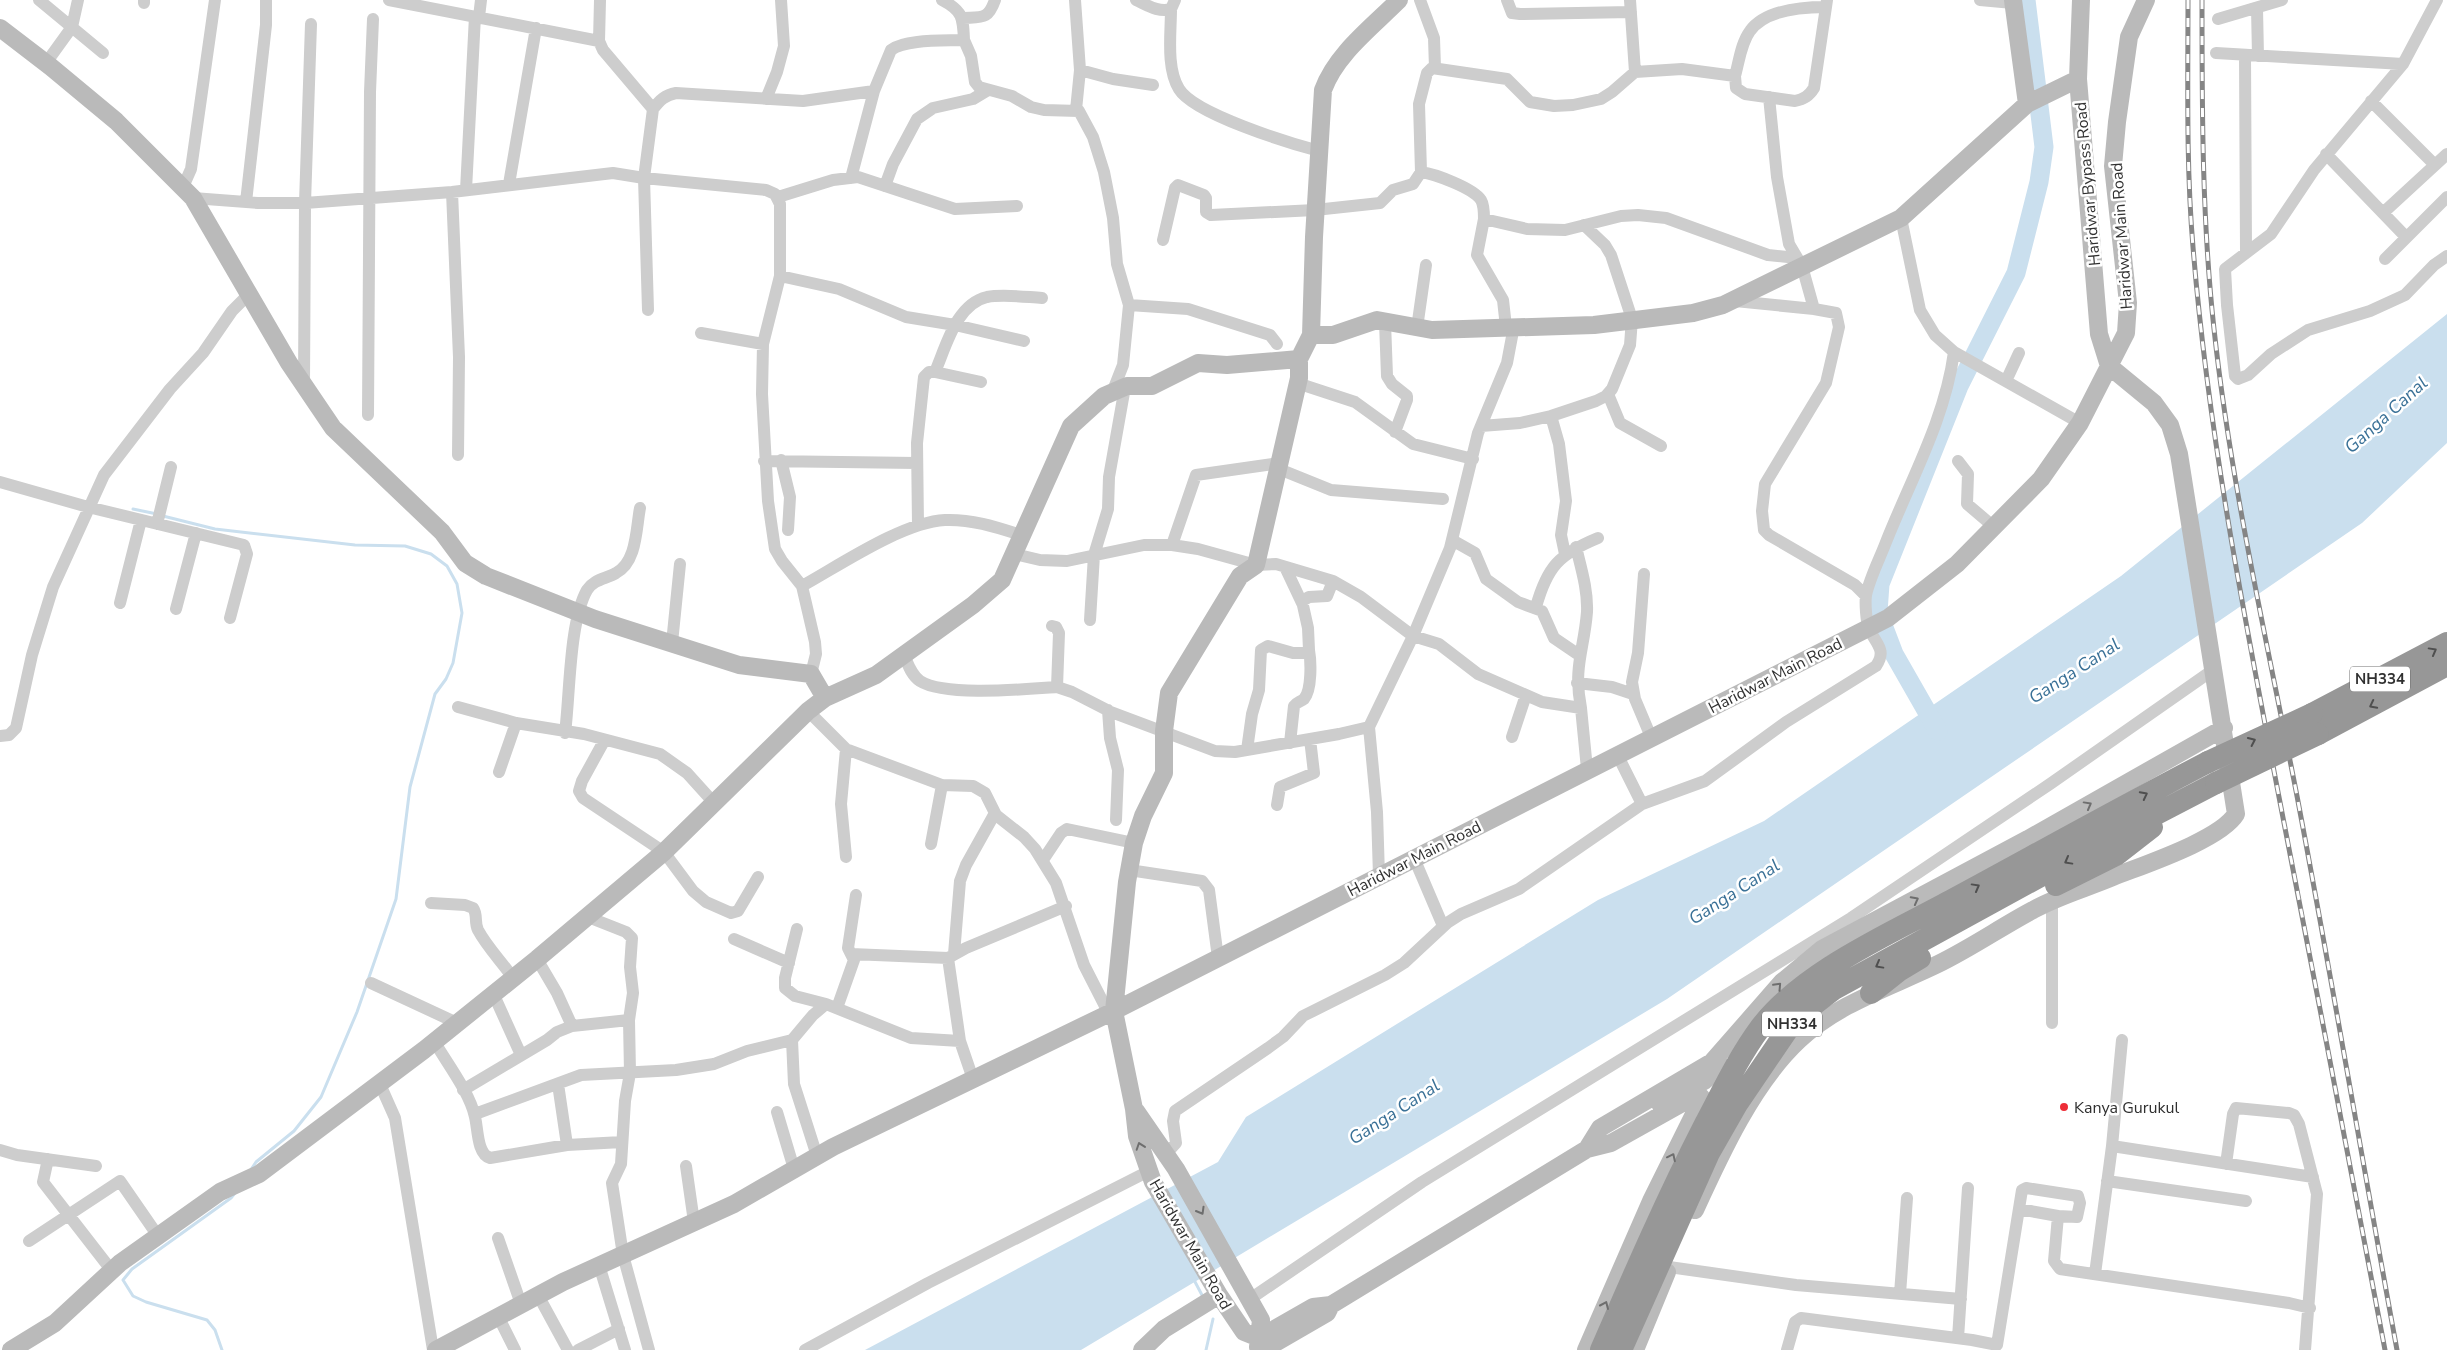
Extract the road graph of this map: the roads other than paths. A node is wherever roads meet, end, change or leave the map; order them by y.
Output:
1 (38, 0) edge
2 (78, 0) edge
3 (215, 0) edge
4 (266, 0) edge
5 (388, 0) edge
6 (465, 0) edge
7 (481, 0) edge
8 (600, 0) edge
9 (781, 0) edge
10 (942, 0) edge
11 (995, 0) edge
12 (1075, 0) edge
13 (1136, 0) edge
14 (1398, 0) edge
15 (1420, 0) edge
16 (1507, 0) edge
17 (1980, 0) edge
18 (2081, 0) edge
19 (2146, 0) edge
20 (2282, 0) edge
21 (2437, 0) edge
22 (2013, 1) edge
23 (1173, 4) edge
24 (1826, 4) edge
25 (1631, 6) edge
26 (2257, 8) junction
27 (473, 15) junction
28 (963, 18) junction
29 (373, 19) dead end
30 (2218, 19) dead end
31 (310, 24) dead end
32 (72, 27) junction
33 (0, 28) edge
34 (536, 28) junction
35 (599, 40) junction
36 (964, 40) junction
37 (103, 53) dead end
38 (2216, 53) dead end
39 (2245, 55) junction
40 (2258, 56) junction
41 (46, 63) junction
42 (2403, 64) junction
43 (1435, 68) junction
44 (1080, 70) junction
45 (1635, 72) junction
46 (1735, 76) junction
47 (2078, 79) junction
48 (1153, 85) dead end
49 (988, 90) junction
50 (874, 91) junction
51 (1770, 97) junction
52 (766, 99) junction
53 (2371, 101) junction
54 (2027, 104) junction
55 (653, 109) junction
56 (1076, 110) junction
57 (1318, 151) junction
58 (2326, 154) junction
59 (2447, 154) edge
60 (2436, 165) junction
61 (1421, 172) junction
62 (644, 178) junction
63 (851, 178) junction
64 (509, 184) junction
65 (885, 186) junction
66 (466, 190) junction
67 (188, 192) junction
68 (452, 192) junction
69 (369, 197) junction
70 (778, 197) junction
71 (2447, 197) edge
72 (246, 202) junction
73 (304, 203) junction
74 (1017, 206) dead end
75 (1315, 210) junction
76 (2384, 212) junction
77 (1902, 218) junction
78 (1484, 219) junction
79 (1584, 226) junction
80 (2406, 237) junction
81 (1163, 240) dead end
82 (2246, 252) junction
83 (2447, 256) edge
84 (2385, 259) dead end
85 (1799, 262) junction
86 (1426, 265) dead end
87 (780, 276) junction
88 (248, 295) junction
89 (1042, 298) dead end
90 (1735, 301) junction
91 (1129, 305) junction
92 (1814, 309) junction
93 (648, 310) dead end
94 (1632, 319) junction
95 (1385, 322) junction
96 (955, 324) junction
97 (1510, 327) junction
98 (1416, 328) junction
99 (701, 333) dead end
100 (1311, 335) junction
101 (1024, 341) dead end
102 (762, 344) junction
103 (1278, 344) dead end
104 (2019, 353) dead end
105 (1299, 358) junction
106 (1963, 358) junction
107 (2109, 366) junction
108 (935, 372) junction
109 (2006, 381) junction
110 (981, 382) dead end
111 (1297, 383) junction
112 (304, 386) junction
113 (1118, 390) junction
114 (1608, 394) junction
115 (368, 415) dead end
116 (1552, 416) junction
117 (2080, 423) junction
118 (1481, 426) junction
119 (1395, 432) junction
120 (1661, 446) dead end
121 (458, 455) dead end
122 (1473, 459) junction
123 (781, 460) junction
124 (764, 461) junction
125 (1958, 461) dead end
126 (917, 463) junction
127 (1280, 466) junction
128 (172, 467) dead end
129 (0, 482) edge
130 (1443, 499) dead end
131 (88, 507) junction
132 (640, 508) dead end
133 (158, 518) junction
134 (141, 520) junction
135 (918, 525) junction
136 (1994, 527) junction
137 (788, 530) dead end
138 (196, 533) junction
139 (1021, 535) junction
140 (1598, 538) dead end
141 (1452, 540) junction
142 (1172, 545) junction
143 (1576, 547) junction
144 (1014, 554) junction
145 (1565, 554) junction
146 (1094, 555) junction
147 (680, 564) dead end
148 (1256, 565) junction
149 (1285, 567) junction
150 (1644, 574) dead end
151 (1334, 581) junction
152 (802, 586) junction
153 (1866, 596) junction
154 (120, 602) dead end
155 (1302, 604) junction
156 (1536, 607) junction
157 (176, 609) dead end
158 (580, 613) junction
159 (230, 618) dead end
160 (1090, 620) dead end
161 (1877, 624) junction
162 (1052, 626) dead end
163 (1414, 636) junction
164 (672, 643) junction
165 (2447, 643) edge
166 (1309, 650) junction
167 (904, 655) junction
168 (1579, 655) junction
169 (2212, 665) junction
170 (2447, 665) edge
171 (811, 674) junction
172 (1577, 683) junction
173 (1057, 687) junction
174 (1633, 694) junction
175 (1526, 695) junction
176 (825, 698) junction
177 (458, 708) dead end
178 (1581, 708) junction
179 (1108, 710) junction
180 (808, 711) junction
181 (516, 724) junction
182 (2315, 724) junction
183 (1369, 726) junction
184 (2224, 728) junction
185 (1164, 731) junction
186 (565, 733) junction
187 (0, 736) edge
188 (1512, 737) dead end
189 (1652, 737) junction
190 (1310, 739) junction
191 (604, 741) junction
192 (1290, 743) junction
193 (846, 749) junction
194 (1247, 750) junction
195 (1617, 754) junction
196 (1587, 769) junction
197 (499, 772) dead end
198 (942, 785) junction
199 (2181, 801) junction
200 (715, 804) junction
201 (1642, 804) junction
202 (1277, 805) dead end
203 (995, 813) junction
204 (1116, 820) dead end
205 (2106, 828) junction
206 (1134, 843) junction
207 (931, 844) dead end
208 (664, 852) junction
209 (846, 857) dead end
210 (1414, 858) junction
211 (1043, 860) junction
212 (1129, 870) junction
213 (758, 876) dead end
214 (1379, 876) junction
215 (856, 895) dead end
216 (2052, 902) junction
217 (431, 903) dead end
218 (1066, 906) junction
219 (588, 917) junction
220 (1443, 926) junction
221 (797, 929) dead end
222 (734, 939) dead end
223 (851, 954) junction
224 (951, 956) junction
225 (1218, 958) junction
226 (537, 959) junction
227 (789, 963) junction
228 (513, 978) junction
229 (371, 983) dead end
230 (493, 993) junction
231 (1872, 993) junction
232 (831, 1006) junction
233 (1112, 1012) junction
234 (629, 1020) junction
235 (457, 1023) junction
236 (2052, 1023) dead end
237 (572, 1026) junction
238 (1760, 1028) junction
239 (792, 1040) junction
240 (2122, 1040) dead end
241 (434, 1041) junction
242 (960, 1041) junction
243 (521, 1055) junction
244 (630, 1073) junction
245 (973, 1080) junction
246 (379, 1082) junction
247 (558, 1084) junction
248 (463, 1090) junction
249 (1134, 1109) junction
250 (776, 1112) dead end
251 (475, 1114) junction
252 (622, 1142) junction
253 (567, 1145) junction
254 (2112, 1146) junction
255 (1587, 1149) junction
256 (0, 1150) edge
257 (1166, 1154) junction
258 (817, 1156) junction
259 (48, 1159) junction
260 (2226, 1164) junction
261 (96, 1166) dead end
262 (686, 1166) dead end
263 (794, 1169) junction
264 (1151, 1176) junction
265 (2313, 1177) junction
266 (2107, 1181) junction
267 (1968, 1188) dead end
268 (1906, 1198) dead end
269 (2246, 1201) dead end
270 (2019, 1209) junction
271 (68, 1215) junction
272 (2058, 1216) junction
273 (694, 1222) junction
274 (158, 1236) junction
275 (498, 1238) dead end
276 (29, 1241) dead end
277 (622, 1255) junction
278 (599, 1266) junction
279 (1669, 1267) junction
280 (112, 1271) junction
281 (2095, 1274) junction
282 (1216, 1291) junction
283 (1900, 1294) junction
284 (538, 1296) junction
285 (1250, 1299) junction
286 (1961, 1299) junction
287 (521, 1304) junction
288 (2310, 1308) junction
289 (498, 1316) junction
290 (618, 1329) junction
291 (1958, 1338) junction
292 (1971, 1345) edge
293 (1260, 1346) edge
294 (2003, 1348) edge
295 (438, 1349) edge
296 (11, 1350) edge
297 (515, 1350) edge
298 (568, 1350) edge
299 (578, 1350) edge
300 (625, 1350) edge
301 (649, 1350) edge
302 (805, 1350) edge
303 (1142, 1350) edge
304 (1586, 1350) edge
305 (1601, 1350) edge
306 (1621, 1350) edge
307 (1635, 1350) edge
308 (1787, 1350) edge
309 (2305, 1350) edge

1 - 32 street
2 - 32 street
3 - 67 street
4 - 72 street
5 - 27 street
6 - 27 street
7 - 27 street
8 - 35 street
9 - 52 street
10 - 28 street
11 - 28 street
12 - 44 street
13 - 23 street
14 - 57 street
15 - 43 street
16 - 25 street
17 - 22 street
18 - 47 street, Haridwar Bypass Road
19 - 107 street, Haridwar Main Road
20 - 26 street
21 - 42 street
22 - 54 street
23 - 57 street
24 - 46 street
24 - 51 street
25 - 45 street
26 - 30 street
26 - 40 street
27 - 34 street
27 - 66 street
28 - 36 street
29 - 69 street
31 - 73 street
32 - 37 street
32 - 41 street
33 - 41 street
34 - 35 street
34 - 64 street
35 - 55 street
36 - 49 street
36 - 50 street
38 - 39 street
39 - 40 street
39 - 82 street
40 - 42 street
41 - 67 street
42 - 53 street
43 - 45 street
43 - 61 street
44 - 48 street
44 - 56 street
45 - 46 street
46 - 51 street
47 - 54 street
47 - 107 street, Haridwar Bypass Road
49 - 56 street
49 - 65 street
50 - 52 street
50 - 63 street
51 - 85 street
52 - 55 street
53 - 58 street
53 - 60 street
54 - 77 street
55 - 62 street
56 - 91 street
57 - 75 street
58 - 76 street
58 - 82 street
59 - 60 street
60 - 76 street
61 - 75 street
61 - 78 street
62 - 64 street
62 - 70 street
62 - 93 street
63 - 65 street
63 - 70 street
64 - 66 street
65 - 74 street
66 - 68 street
67 - 72 street
67 - 88 street
68 - 69 street
68 - 121 street
69 - 73 street
69 - 115 street
70 - 87 street
71 - 80 street
72 - 73 street
73 - 112 street
75 - 81 street
75 - 100 street
76 - 80 street
77 - 85 street
77 - 106 street
78 - 79 street
78 - 97 street
79 - 85 street
79 - 94 street
80 - 84 street
82 - 83 street
85 - 90 street
85 - 92 street
86 - 98 street
87 - 96 street
87 - 102 street
88 - 112 street
88 - 131 street
89 - 96 street
90 - 92 street
90 - 94 street
91 - 103 street
91 - 113 street
92 - 153 street
94 - 97 street
94 - 114 street
95 - 98 street
95 - 100 street
95 - 119 street
96 - 101 street
96 - 108 street
97 - 98 street
97 - 118 street
99 - 102 street
100 - 105 street
102 - 124 street
104 - 109 street
105 - 111 street
105 - 113 street
106 - 109 street
106 - 153 street
107 - 117 street, Haridwar Main Road
107 - 169 street
108 - 110 street
108 - 126 street
109 - 117 street
111 - 119 street
111 - 127 street
112 - 158 street
113 - 139 street
113 - 146 street
114 - 116 street
114 - 120 street
116 - 118 street
116 - 145 street
117 - 136 street, Haridwar Main Road
118 - 122 street
119 - 122 street
122 - 141 street
123 - 124 street
123 - 126 street
123 - 137 street
124 - 152 street
125 - 136 street
126 - 135 street
127 - 130 street
127 - 142 street
127 - 148 street
128 - 133 street
129 - 131 street
131 - 134 street
131 - 187 street
132 - 158 street
133 - 134 street
133 - 138 street
134 - 154 street
135 - 139 street
135 - 152 street
136 - 161 street, Haridwar Main Road
138 - 157 street
138 - 159 street
139 - 144 street
140 - 143 street
141 - 156 street
141 - 163 street
142 - 146 street
142 - 148 street
143 - 145 street
143 - 168 street
144 - 146 street
144 - 167 street
145 - 156 street
146 - 160 street
147 - 164 street
148 - 149 street
148 - 185 street
149 - 151 street
149 - 155 street
150 - 174 street
151 - 155 street
151 - 163 street
152 - 171 street
153 - 161 street
155 - 166 street
156 - 168 street
158 - 164 street
158 - 186 street
161 - 189 street, Haridwar Main Road
161 - 201 street
162 - 173 street
163 - 175 street
163 - 183 street
164 - 171 street
182 -> 165 highway, NH334
166 - 192 street
166 - 194 street
167 - 173 street
167 - 176 street
168 - 172 street
169 - 184 street
169 - 285 street
170 -> 182 highway, NH334
171 - 176 street
172 - 174 street
172 - 178 street
173 - 179 street
174 - 189 street
175 - 178 street
175 - 188 street
176 - 180 street
177 - 181 street
178 - 196 street
179 - 185 street
179 - 204 street
180 - 193 street
180 - 200 street
181 - 186 street
181 - 197 street
182 - 199 highway, NH334, bridge
205 -> 182 highway, NH334, bridge
183 - 190 street
183 - 214 street
184 - 216 street
255 -> 184 street
185 - 194 street
185 - 206 street
186 - 191 street
189 - 195 street, Haridwar Main Road
190 - 192 street
190 - 202 street
191 - 200 street
191 - 208 street
192 - 194 street
193 - 198 street
193 - 209 street
195 - 196 street, Haridwar Main Road
195 - 201 street
196 - 210 street, Haridwar Main Road
198 - 203 street
198 - 207 street
199 - 205 highway, NH334
199 - 231 highway
200 - 208 street
201 - 220 street
203 - 211 street
203 - 224 street
238 -> 205 highway, NH334
205 -> 306 highway, NH334
206 - 211 street
206 - 212 street
208 - 213 street
208 - 219 street
210 - 214 street, Haridwar Main Road
210 - 220 street
211 - 218 street
212 - 225 street
212 - 233 street
214 - 225 street, Haridwar Main Road
215 - 223 street
216 - 231 street
216 - 236 street
217 - 228 street
218 - 224 street
218 - 233 street
219 - 226 street
219 - 234 street
220 - 257 street
221 - 227 street
222 - 227 street
223 - 224 street
223 - 232 street
224 - 242 street
225 - 233 street, Haridwar Main Road
226 - 228 street
226 - 237 street
227 - 232 street
228 - 230 street
229 - 235 street
230 - 235 street
230 - 243 street
231 - 279 street
232 - 239 street
232 - 242 street
233 - 245 street
233 - 249 street, Haridwar Main Road
234 - 237 street
234 - 244 street
235 - 241 street
237 - 243 street
238 - 255 street
238 - 305 highway, NH334
239 - 244 street
239 - 258 street
240 - 254 street
241 - 246 street
241 - 248 street
242 - 245 street
243 - 248 street
244 - 247 street
244 - 252 street
245 - 258 street
246 - 274 street
246 - 295 street
247 - 251 street
247 - 253 street
248 - 251 street
249 - 257 street, Haridwar Main Road
264 -> 249 street, Haridwar Main Road
250 - 263 street
251 - 253 street
252 - 253 street
252 - 277 street
254 - 260 street
254 - 266 street
255 - 293 street
304 -> 255 street
256 - 259 street
257 -> 285 street, Haridwar Main Road
258 - 263 street
259 - 261 street
259 - 271 street
260 - 265 street
260 - 265 street
262 - 273 street
263 - 273 street
264 - 282 street, Haridwar Main Road
264 - 302 street
265 - 288 street
266 - 269 street
266 - 281 street
267 - 286 street
268 - 283 street
270 - 272 street
270 - 272 street
270 - 294 street
271 - 274 street
271 - 276 street
271 - 280 street
272 - 281 street
273 - 277 street
274 - 280 street
275 - 287 street
277 - 278 street
277 - 301 street
278 - 284 street
278 - 290 street
279 - 283 street
279 - 307 street
280 - 296 street
281 - 288 street
282 - 293 street, Haridwar Main Road
282 - 303 street
283 - 286 street
284 - 287 street
284 - 298 street
285 - 293 street, Haridwar Main Road
286 - 291 street
287 - 289 street
288 - 309 street
289 - 295 street
289 - 297 street
290 - 299 street
290 - 300 street
291 - 292 street
291 - 308 street
292 - 294 street

